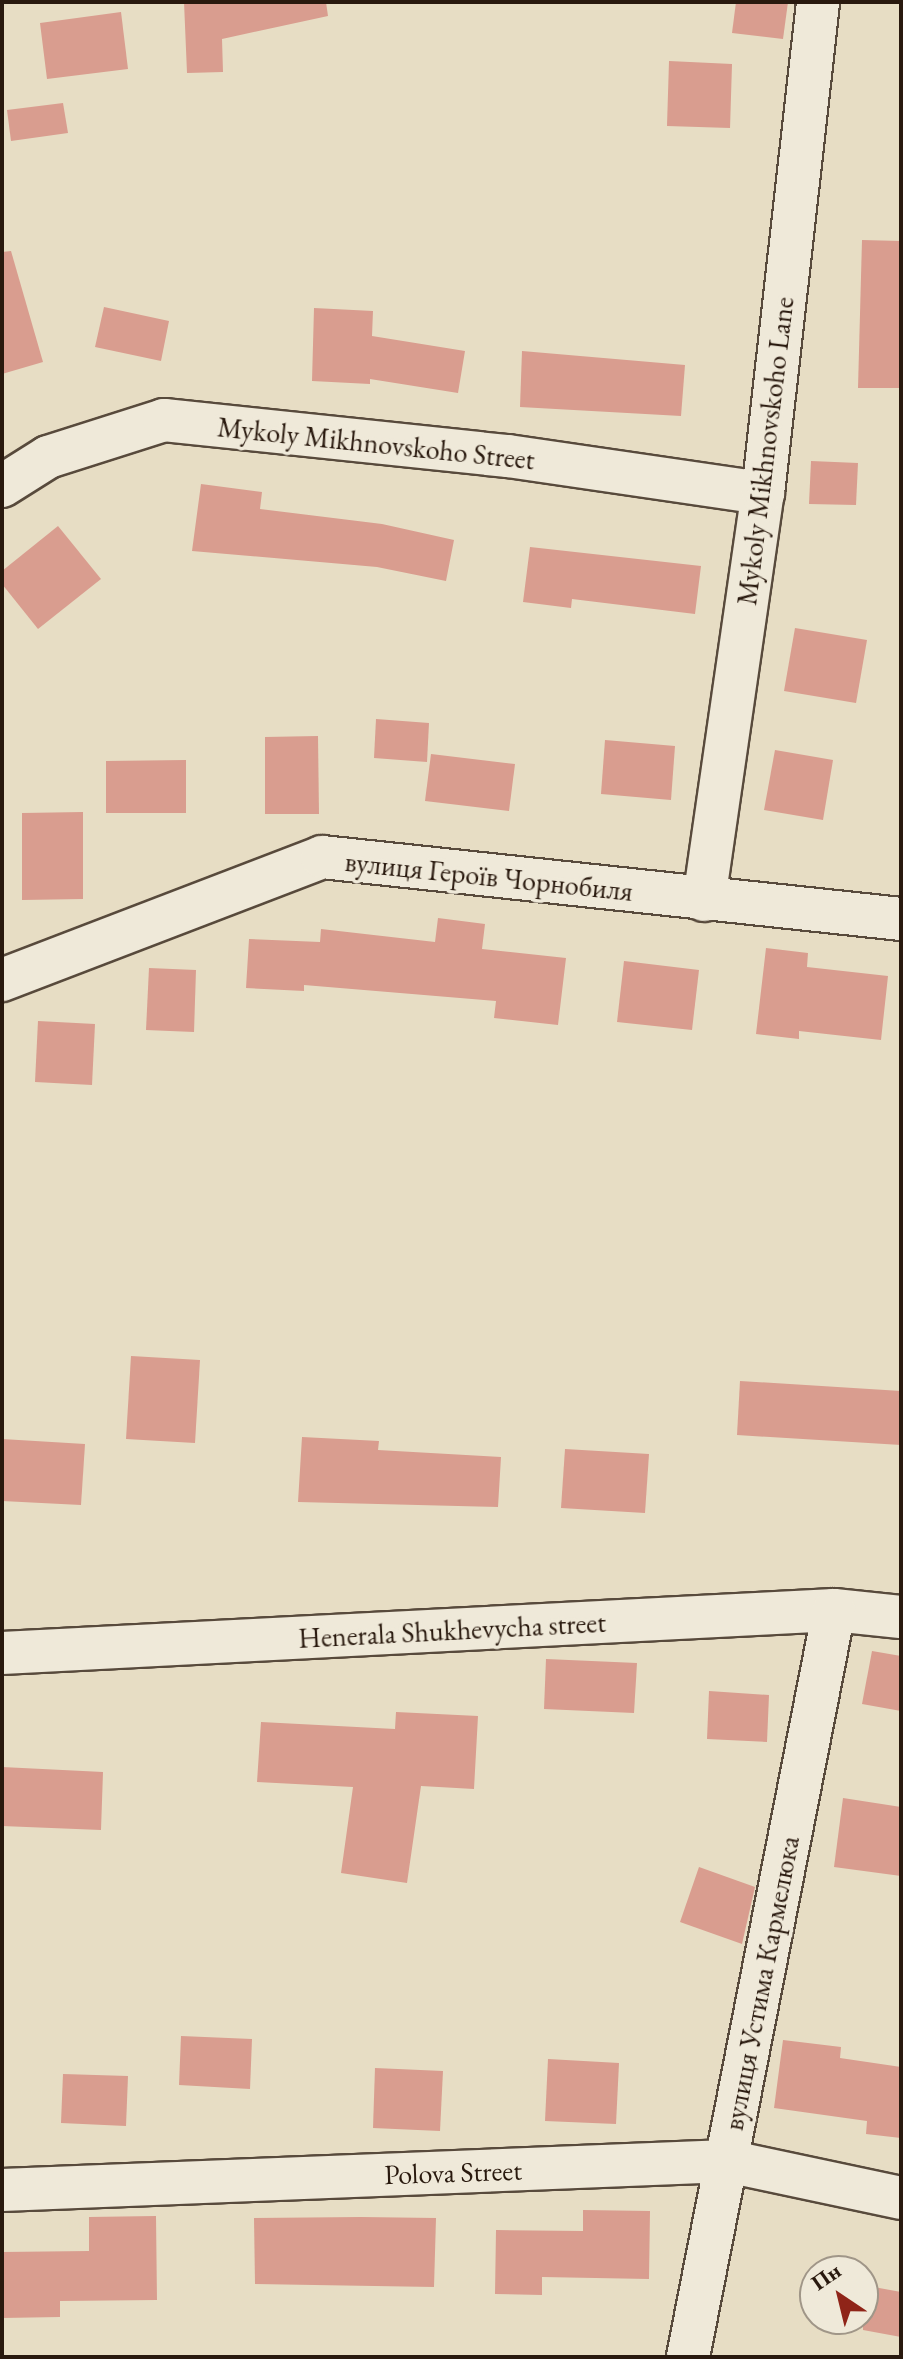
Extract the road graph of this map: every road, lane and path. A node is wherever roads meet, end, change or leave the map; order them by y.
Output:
1 (818, 2) edge
2 (2, 486) edge
3 (763, 493) junction
4 (704, 900) junction
5 (901, 919) edge
6 (2, 980) edge
7 (834, 1610) junction
8 (901, 1617) edge
9 (2, 1653) edge
10 (727, 2161) junction
11 (2, 2190) edge
12 (901, 2198) edge
13 (688, 2357) edge

1 - 3 street, Mykoly Mikhnovskoho Lane
2 - 3 street, Mykoly Mikhnovskoho Street
3 - 4 street, Mykoly Mikhnovskoho Lane
4 - 5 street, вулиця Героїв Чорнобиля
4 - 6 street, вулиця Героїв Чорнобиля
7 - 8 street, Henerala Shukhevycha street
7 - 9 street, Henerala Shukhevycha street
7 - 10 street, вулиця Устима Кармелюка
10 - 11 street, Polova Street
10 - 12 street, Polova Street
10 - 13 street, вулиця Устима Кармелюка

